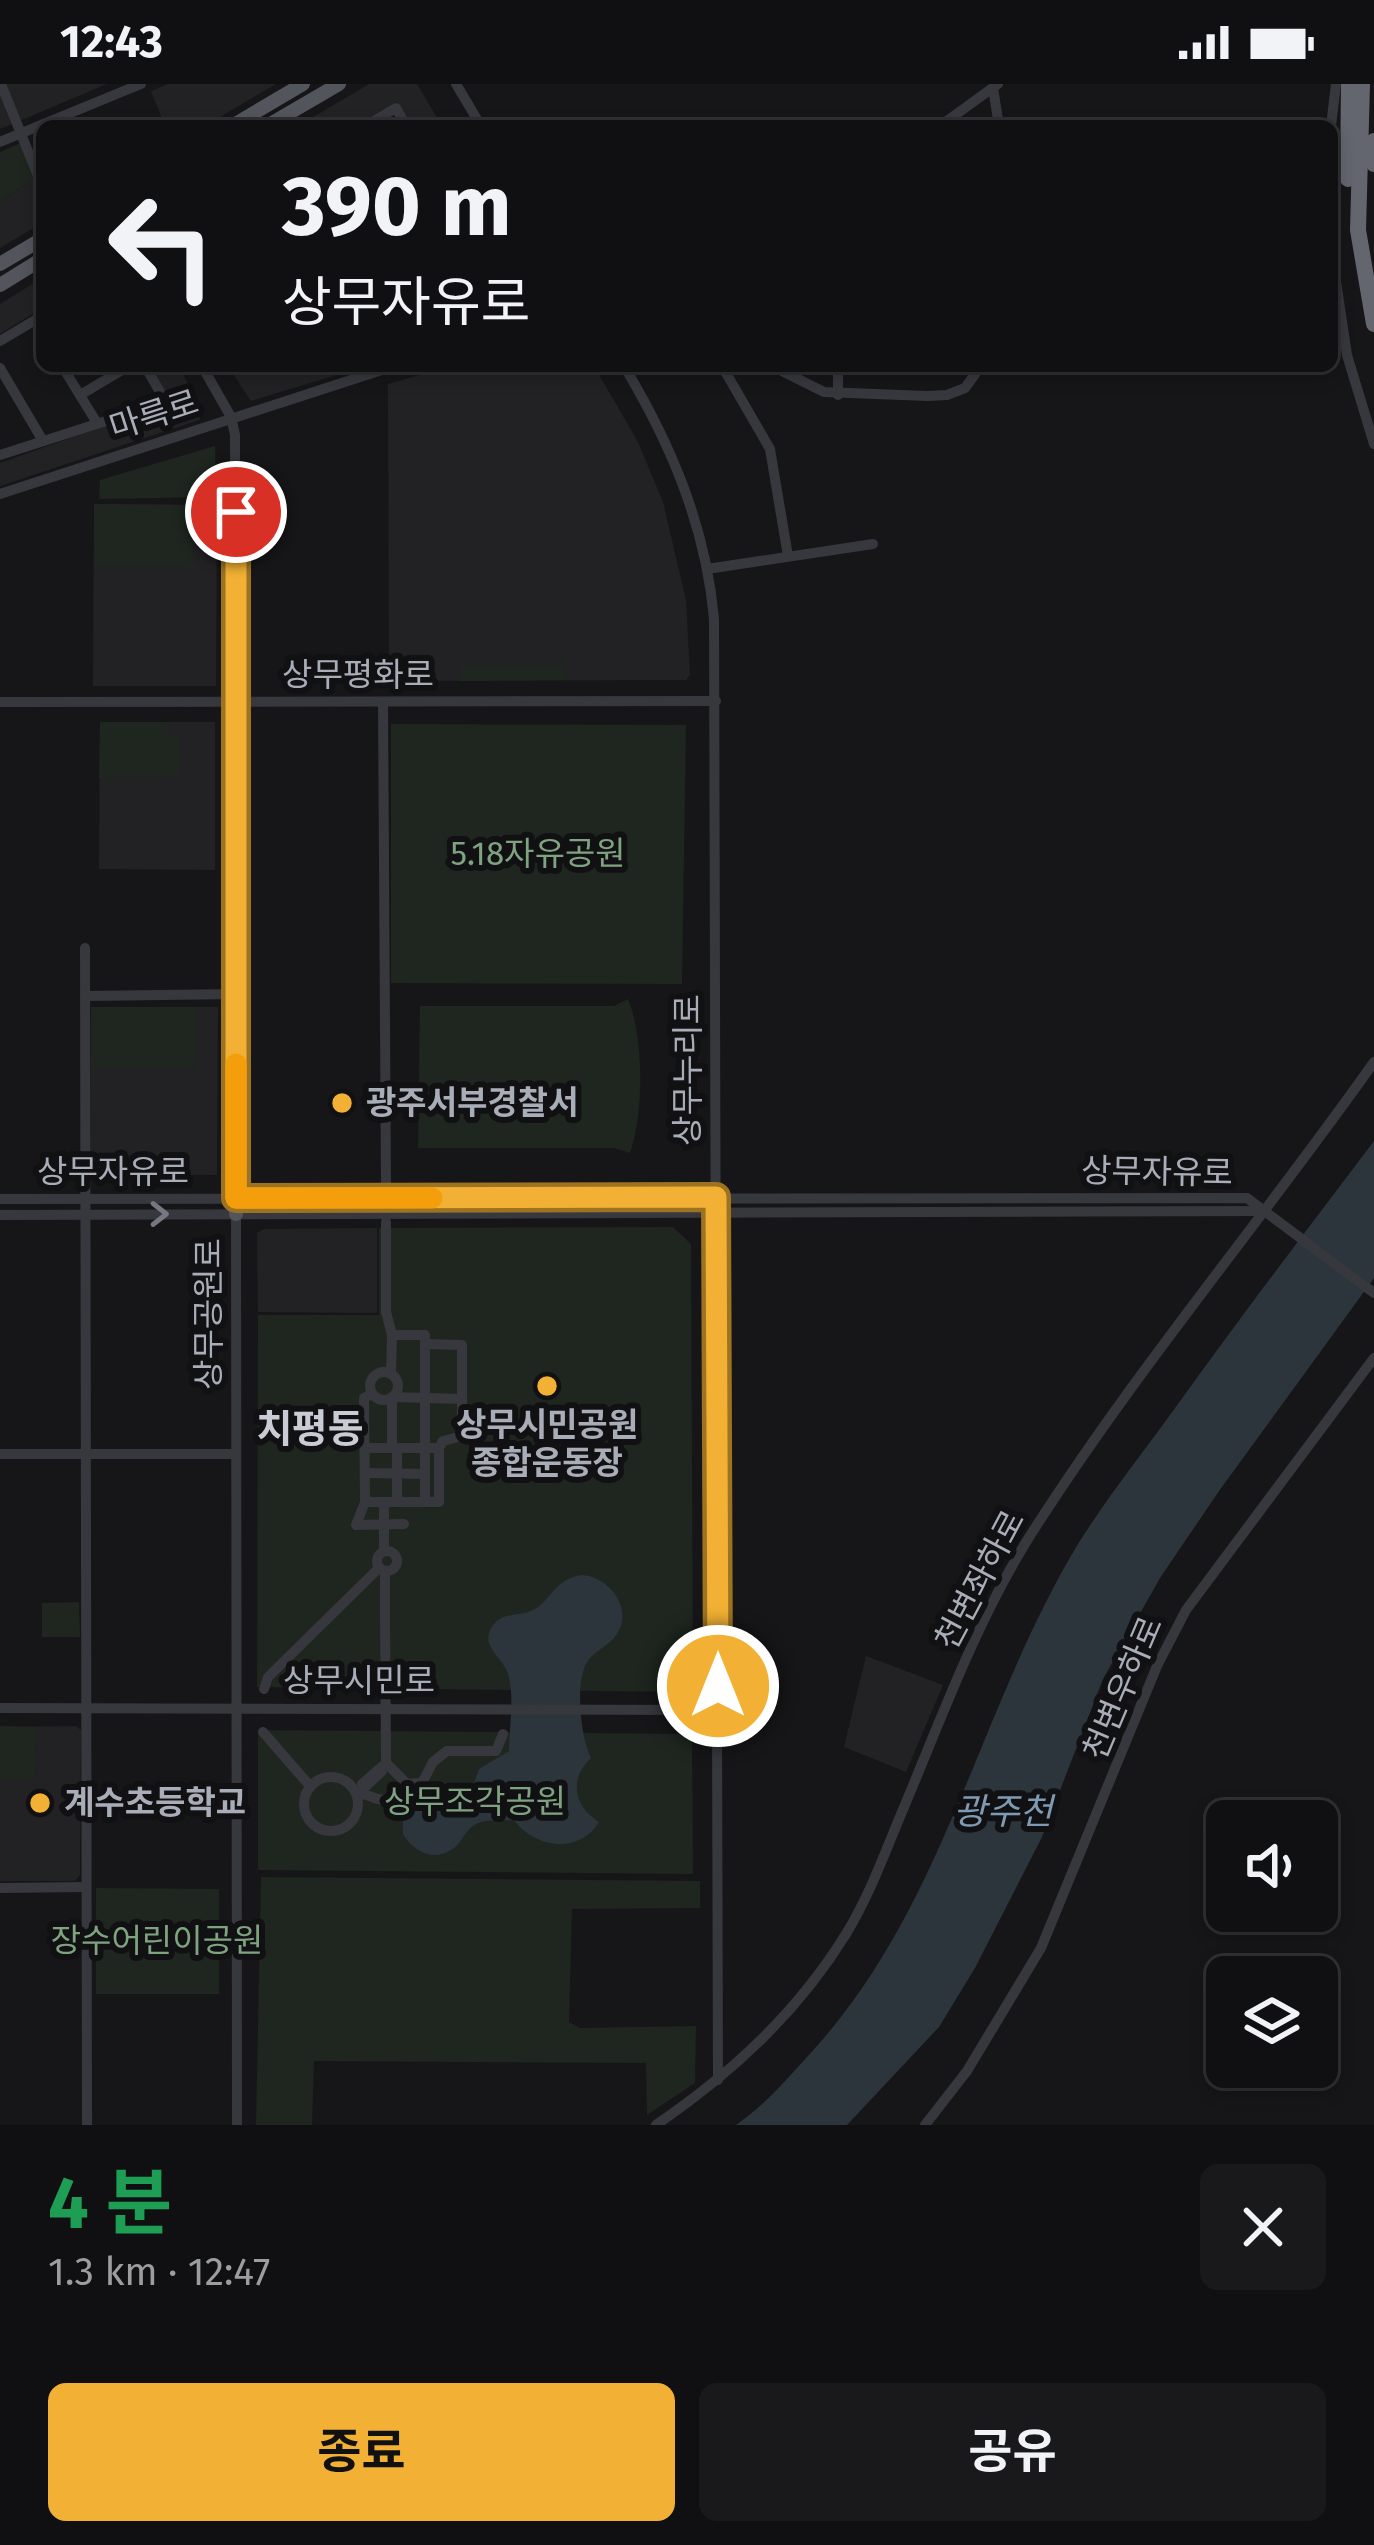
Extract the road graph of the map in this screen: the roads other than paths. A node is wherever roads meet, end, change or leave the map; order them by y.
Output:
1 (1, 84) edge
2 (141, 84) edge
3 (303, 84) edge
4 (339, 84) edge
5 (456, 84) edge
6 (1336, 84) edge
7 (1349, 84) edge
8 (1362, 84) edge
9 (996, 86) edge
10 (54, 120) edge
11 (242, 120) edge
12 (277, 120) edge
13 (375, 120) edge
14 (403, 120) edge
15 (477, 120) edge
16 (948, 120) edge
17 (999, 120) edge
18 (1332, 120) edge
19 (36, 127) edge
20 (22, 133) junction
21 (1374, 141) edge
22 (0, 142) edge
23 (1374, 164) edge
24 (36, 170) edge
25 (1358, 230) junction
26 (36, 242) edge
27 (36, 263) edge
28 (0, 264) edge
29 (0, 285) edge
30 (1338, 295) edge
31 (36, 319) edge
32 (1374, 324) edge
33 (0, 341) edge
34 (0, 368) edge
35 (66, 372) edge
36 (119, 372) edge
37 (148, 372) edge
38 (205, 372) edge
39 (375, 372) edge
40 (627, 372) edge
41 (725, 372) edge
42 (784, 372) edge
43 (838, 372) edge
44 (977, 372) edge
45 (838, 394) junction
46 (80, 395) junction
47 (231, 417) junction
48 (97, 423) junction
49 (43, 441) junction
50 (1374, 444) edge
51 (0, 455) edge
52 (0, 494) edge
53 (873, 544) dead end
54 (788, 556) junction
55 (707, 568) junction
56 (235, 701) junction
57 (716, 701) junction
58 (0, 702) edge
59 (382, 702) junction
60 (86, 948) dead end
61 (237, 994) junction
62 (85, 996) junction
63 (1374, 1062) edge
64 (386, 1186) dead end
65 (0, 1199) edge
66 (84, 1199) junction
67 (715, 1204) junction
68 (236, 1206) junction
69 (1263, 1211) junction
70 (0, 1214) edge
71 (85, 1214) junction
72 (386, 1222) dead end
73 (1374, 1293) edge
74 (392, 1335) junction
75 (425, 1344) junction
76 (1374, 1358) edge
77 (391, 1374) junction
78 (372, 1394) junction
79 (392, 1397) junction
80 (425, 1399) junction
81 (461, 1399) junction
82 (364, 1448) junction
83 (394, 1448) junction
84 (432, 1448) junction
85 (0, 1454) edge
86 (87, 1454) junction
87 (236, 1454) junction
88 (365, 1473) junction
89 (397, 1474) junction
90 (425, 1474) junction
91 (365, 1502) junction
92 (390, 1502) junction
93 (425, 1502) junction
94 (404, 1524) dead end
95 (384, 1525) junction
96 (382, 1570) junction
97 (262, 1682) dead end
98 (0, 1708) edge
99 (86, 1708) junction
100 (237, 1708) junction
101 (718, 1709) junction
102 (263, 1732) dead end
103 (502, 1734) dead end
104 (386, 1768) junction
105 (406, 1785) junction
106 (310, 1786) junction
107 (359, 1792) junction
108 (0, 1888) edge
109 (86, 1888) junction
110 (718, 2080) junction
111 (87, 2125) edge
112 (237, 2125) edge
113 (656, 2125) edge
114 (925, 2125) edge

1 - 20 street
2 - 10 street
3 - 11 main road
4 - 12 main road
5 - 15 street
6 - 18 street
7 - 25 highway
8 - 25 highway
9 - 16 street
9 - 17 street
13 - 14 street
19 - 20 street
20 - 22 street
20 - 24 street
21 - 23 highway
25 - 32 highway
26 - 28 main road
27 - 29 main road
30 - 50 street
31 - 33 street
34 - 49 street
35 - 46 street
36 - 46 street
37 - 48 street
38 - 47 street, 상무공원로
39 - 47 street, 마륵로
40 - 55 street, 상무누리로
41 - 54 street
42 - 45 street
43 - 45 street
44 - 45 street
46 - 48 street
47 - 52 street, 마륵로
47 - 56 street, 상무공원로
48 - 49 street
49 - 51 street
53 - 54 street
54 - 55 street
55 - 57 street, 상무누리로
56 - 58 street, 상무평화로
56 - 59 street, 상무평화로
56 - 61 street, 상무공원로
57 - 59 street, 상무평화로
57 - 67 street, 상무누리로
59 - 64 street
60 - 62 street
61 - 62 street
61 - 68 street, 상무공원로
62 - 66 street
63 - 69 street, 천변좌하로
65 - 66 street, 상무자유로
66 - 68 street, 상무자유로
66 - 71 street
67 - 68 street, 상무자유로
67 - 69 street, 상무자유로
67 - 101 street, 상무누리로
71 -> 68 street, 상무자유로
68 - 87 street, 상무공원로
69 - 73 street
69 - 110 street, 천변좌하로
70 - 71 street, 상무자유로
71 - 86 street
72 - 74 street
74 - 75 street
74 - 77 street
75 - 80 street
75 - 81 street
76 - 114 street, 천변우하로
77 - 78 street
77 - 79 street
78 - 79 street
78 - 82 street
79 - 80 street
79 - 83 street
80 - 81 street
80 - 84 street
81 - 84 street
82 - 83 street
82 - 88 street
83 - 84 street
83 - 89 street
84 - 90 street
84 - 93 street
85 - 86 street
86 - 87 street
86 - 99 street
87 - 100 street, 상무공원로
88 - 89 street
88 - 91 street
89 - 90 street
89 - 92 street
90 - 93 street
91 - 92 street
91 - 95 street
92 - 93 street
92 - 95 street
94 - 95 street
95 - 96 street
96 - 97 street
96 - 104 street, bridge
98 - 99 street, 상무시민로
99 - 100 street, 상무시민로
99 - 109 street
100 - 101 street, 상무시민로
100 - 112 street, 상무공원로
101 - 110 street, 상무누리로
102 - 106 street
103 - 105 street
104 - 105 street, bridge
104 - 107 street
105 - 107 street
106 - 107 street
106 - 107 street
108 - 109 street
109 - 111 street
110 - 113 street, 천변좌하로

